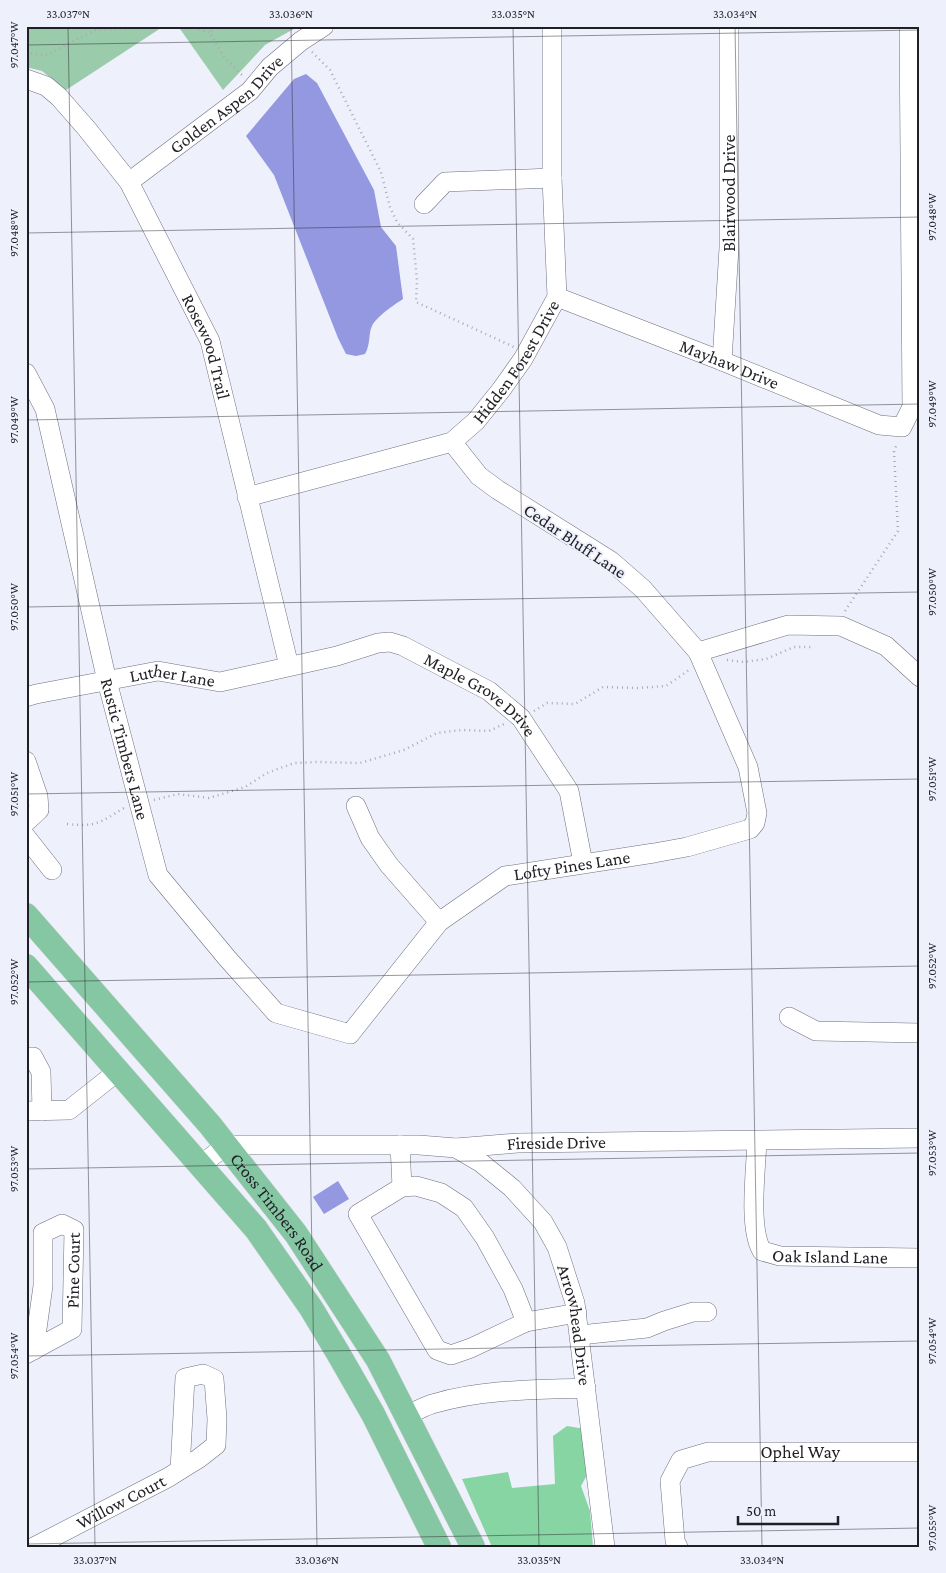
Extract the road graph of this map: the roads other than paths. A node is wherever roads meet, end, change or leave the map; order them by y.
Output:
1 (324, 26) edge
2 (552, 26) edge
3 (729, 26) edge
4 (909, 26) edge
5 (26, 79) edge
6 (552, 178) junction
7 (129, 182) junction
8 (424, 204) dead end
9 (557, 297) junction
10 (722, 362) junction
11 (26, 373) edge
12 (452, 442) junction
13 (247, 497) junction
14 (700, 658) junction
15 (289, 666) junction
16 (920, 677) edge
17 (108, 681) junction
18 (26, 697) edge
19 (26, 761) edge
20 (356, 806) dead end
21 (758, 813) joint
22 (26, 822) edge
23 (26, 837) edge
24 (583, 863) junction
25 (52, 870) dead end
26 (26, 915) edge
27 (439, 922) junction
28 (26, 966) edge
29 (789, 1017) dead end
30 (920, 1033) edge
31 (350, 1034) joint
32 (26, 1057) edge
33 (117, 1072) junction
34 (34, 1111) edge
35 (920, 1138) edge
36 (757, 1141) junction
37 (226, 1145) junction
38 (400, 1145) junction
39 (456, 1148) junction
40 (200, 1166) junction
41 (402, 1187) junction
42 (920, 1258) edge
43 (707, 1312) dead end
44 (576, 1313) junction
45 (526, 1322) junction
46 (580, 1336) junction
47 (30, 1352) edge
48 (586, 1388) junction
49 (407, 1415) junction
50 (920, 1452) edge
51 (180, 1470) dead end
52 (34, 1547) edge
53 (439, 1547) edge
54 (473, 1547) edge
55 (604, 1547) edge
56 (678, 1547) edge

1 - 7 street, Golden Aspen Drive
2 - 6 street, Hidden Forest Drive
3 - 10 street, Blairwood Drive
4 - 10 street, Mayhaw Drive
5 - 7 street, Rosewood Trail
6 - 8 street
6 - 9 street, Hidden Forest Drive
7 - 13 street, Rosewood Trail
9 - 10 street, Mayhaw Drive
9 - 12 street, Hidden Forest Drive
11 - 17 street, Rustic Timbers Lane
12 - 13 street, Hidden Forest Drive
12 - 14 street, Cedar Bluff Lane
13 - 15 street, Rosewood Trail
14 - 16 street
14 - 21 street, Cedar Bluff Lane
15 - 17 street, Luther Lane
15 - 24 street, Maple Grove Drive
17 - 18 street, Luther Lane
17 - 31 street, Rustic Timbers Lane
19 - 22 street
20 - 27 street
21 - 24 street, Lofty Pines Lane
23 - 25 street
24 - 27 street, Lofty Pines Lane
26 - 37 main road, Cross Timbers Road
27 - 31 street, Lofty Pines Lane
28 - 33 main road, Cross Timbers Road
29 - 30 street
32 - 34 street
33 - 34 street
33 - 40 main road, Cross Timbers Road
35 - 36 street, Fireside Drive
36 - 39 street, Fireside Drive
36 - 42 street, Oak Island Lane
37 - 38 street, Fireside Drive
37 - 40 street
37 - 49 main road, Cross Timbers Road
38 - 39 street, Fireside Drive
38 - 41 street
39 - 44 street, Arrowhead Drive
40 - 53 main road, Cross Timbers Road
41 - 45 street
41 - 45 street
43 - 46 street
44 - 45 street
44 - 46 street, Arrowhead Drive
46 - 48 street, Arrowhead Drive
47 - 47 street, Pine Court
48 - 49 street
48 - 55 street, Arrowhead Drive
49 - 54 main road, Cross Timbers Road
50 - 56 street, Ophel Way
51 - 52 street, Willow Court

